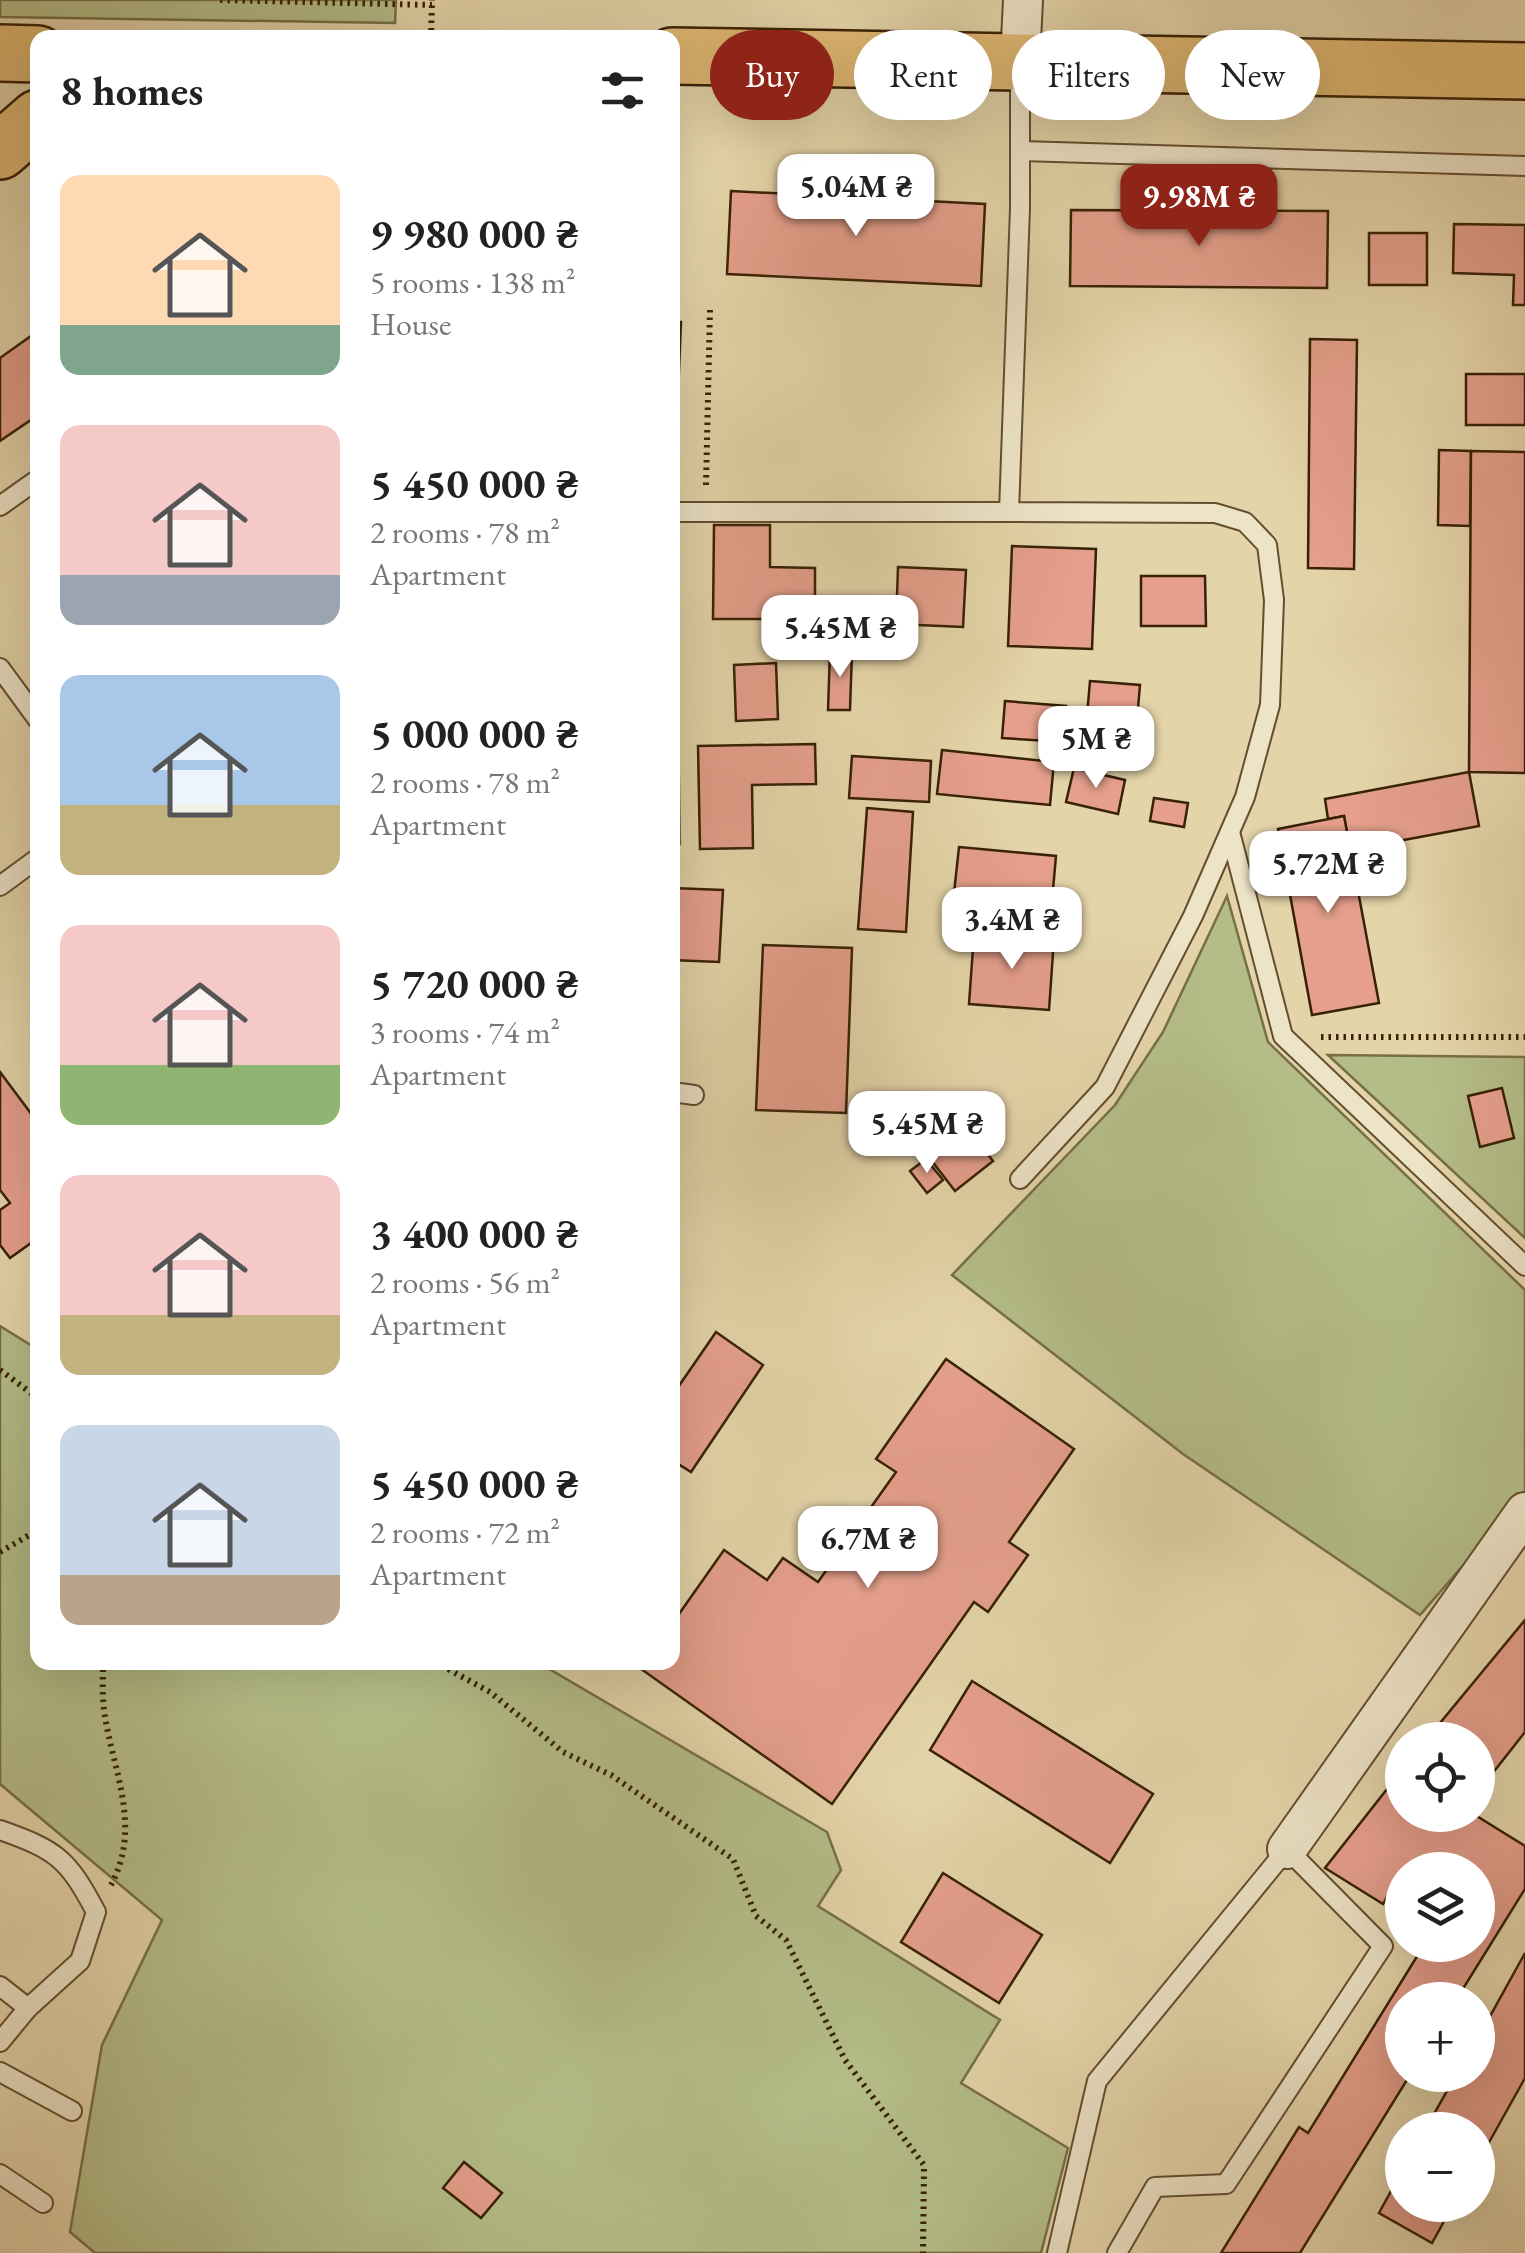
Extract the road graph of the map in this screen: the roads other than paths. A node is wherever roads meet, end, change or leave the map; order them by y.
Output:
1 (1023, 0) edge
2 (1022, 30) edge
3 (0, 53) edge
4 (30, 54) edge
5 (680, 56) edge
6 (1012, 61) edge
7 (1165, 64) edge
8 (1525, 71) edge
9 (1021, 120) edge
10 (30, 125) edge
11 (0, 150) edge
12 (1021, 151) junction
13 (1525, 166) edge
14 (30, 485) edge
15 (0, 506) edge
16 (680, 512) edge
17 (1008, 512) junction
18 (0, 668) edge
19 (30, 709) edge
20 (1230, 832) junction
21 (30, 864) edge
22 (0, 886) edge
23 (680, 1093) edge
24 (694, 1095) dead end
25 (1020, 1179) dead end
26 (1525, 1266) edge
27 (1525, 1512) edge
28 (0, 1830) edge
29 (1288, 1848) junction
30 (0, 1986) edge
31 (28, 2008) junction
32 (0, 2042) edge
33 (0, 2072) edge
34 (72, 2111) dead end
35 (0, 2174) edge
36 (42, 2203) dead end
37 (1057, 2253) edge
38 (1117, 2253) edge

1 - 2 street
3 - 4 main road
5 - 6 main road
7 - 8 main road
9 - 12 lane
10 - 11 main road
12 - 13 lane
12 - 17 lane
14 - 15 lane
16 - 17 lane
17 - 20 lane
18 - 19 lane
20 - 25 lane
20 - 26 lane
21 - 22 lane
23 - 24 lane
27 - 29 street
28 - 31 lane
29 - 37 lane
29 - 38 lane
30 - 31 lane
31 - 32 lane
33 - 34 lane
35 - 36 lane

